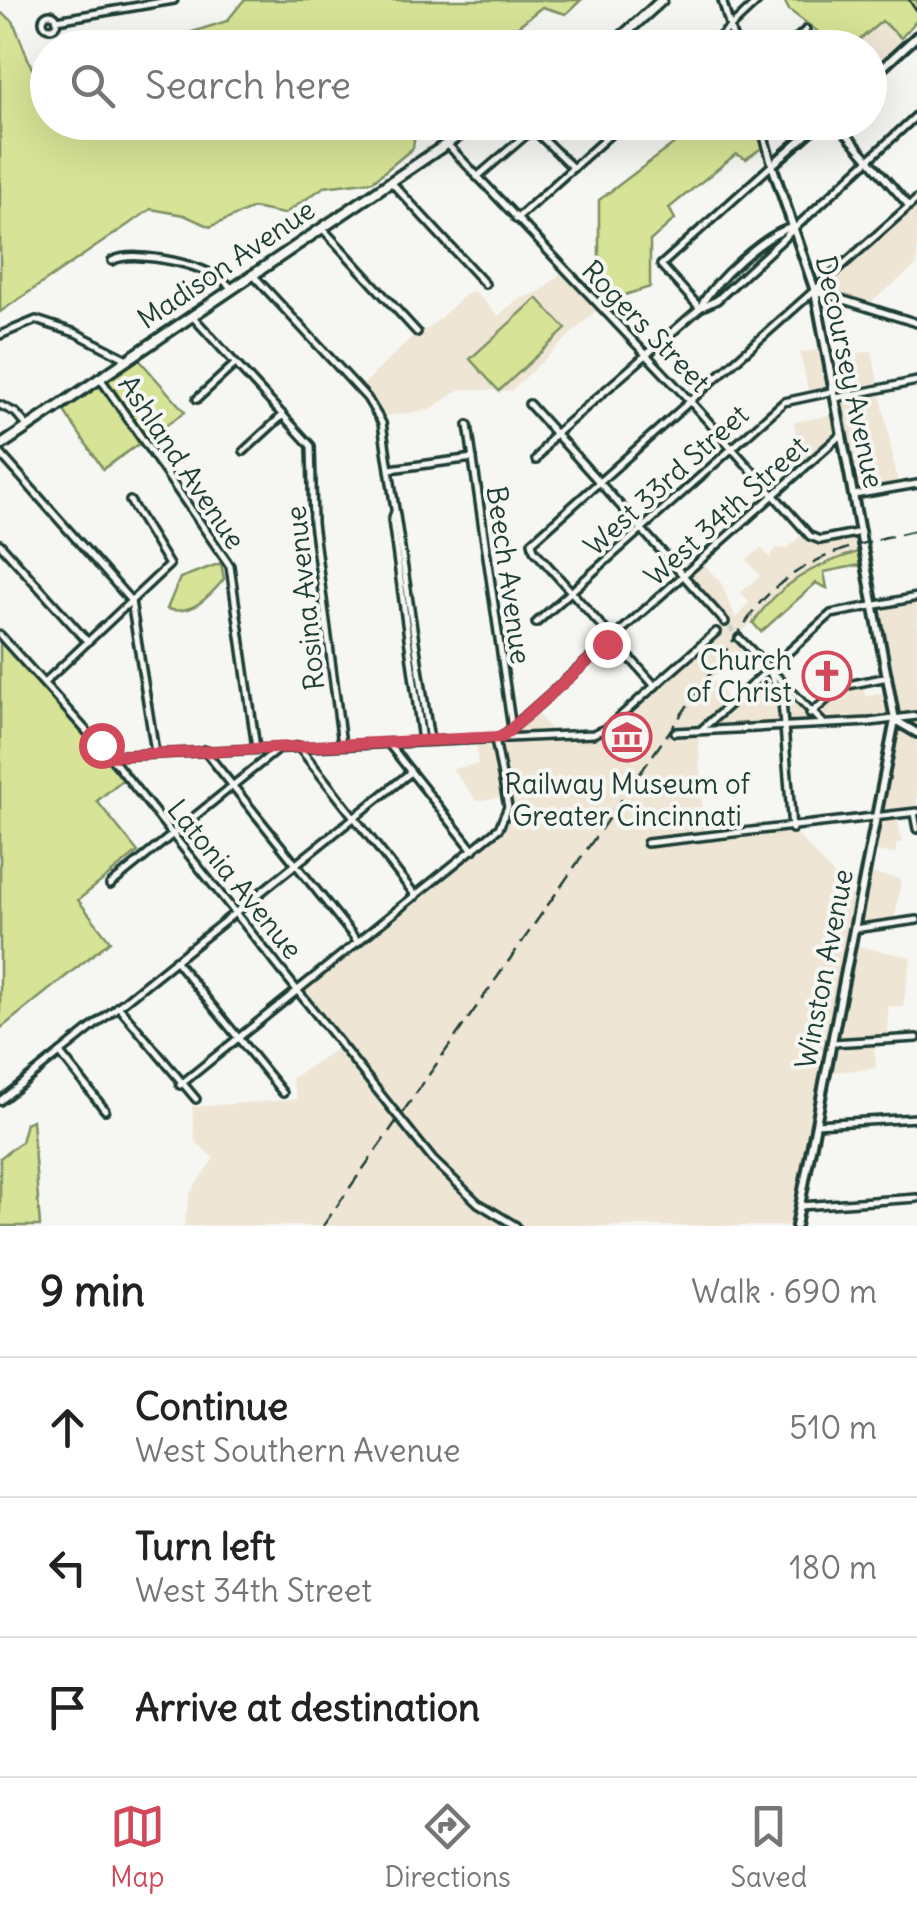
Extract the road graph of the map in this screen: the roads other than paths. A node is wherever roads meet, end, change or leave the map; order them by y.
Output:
1 (174, 0) edge
2 (662, 0) edge
3 (722, 0) edge
4 (759, 0) edge
5 (135, 3) edge
6 (57, 20) dead end
7 (730, 27) junction
8 (629, 30) edge
9 (727, 30) edge
10 (731, 30) edge
11 (916, 40) edge
12 (887, 65) edge
13 (917, 115) edge
14 (449, 140) edge
15 (520, 140) edge
16 (544, 140) edge
17 (604, 140) edge
18 (765, 140) edge
19 (801, 140) edge
20 (851, 140) edge
21 (446, 142) junction
22 (782, 157) junction
23 (867, 159) junction
24 (772, 165) junction
25 (573, 168) junction
26 (477, 177) junction
27 (389, 180) junction
28 (780, 187) junction
29 (917, 199) edge
30 (909, 206) junction
31 (516, 219) junction
32 (321, 226) junction
33 (794, 226) junction
34 (112, 261) dead end
35 (252, 274) junction
36 (485, 284) dead end
37 (231, 288) junction
38 (816, 291) junction
39 (700, 308) junction
40 (191, 315) junction
41 (917, 323) edge
42 (418, 332) dead end
43 (917, 332) edge
44 (0, 335) edge
45 (646, 356) junction
46 (127, 359) junction
47 (235, 364) junction
48 (100, 378) junction
49 (917, 381) edge
50 (835, 394) junction
51 (197, 399) dead end
52 (690, 400) junction
53 (530, 404) dead end
54 (0, 405) edge
55 (283, 414) junction
56 (468, 425) dead end
57 (28, 426) junction
58 (558, 434) junction
59 (842, 434) junction
60 (732, 448) junction
61 (0, 449) edge
62 (244, 451) dead end
63 (473, 458) junction
64 (536, 460) dead end
65 (390, 469) junction
66 (600, 481) junction
67 (917, 484) edge
68 (773, 495) junction
69 (854, 496) junction
70 (130, 501) dead end
71 (642, 528) junction
72 (861, 532) junction
73 (0, 544) edge
74 (684, 575) junction
75 (571, 592) junction
76 (917, 597) edge
77 (131, 602) junction
78 (874, 605) junction
79 (725, 622) tunnel mouth
80 (536, 623) dead end
81 (716, 632) dead end
82 (0, 635) edge
83 (613, 638) junction
84 (739, 638) tunnel mouth
85 (88, 641) junction
86 (769, 669) junction
87 (888, 676) junction
88 (44, 682) junction
89 (654, 686) junction
90 (782, 700) junction
91 (798, 700) junction
92 (808, 712) junction
93 (917, 716) edge
94 (895, 720) junction
95 (826, 724) junction
96 (800, 726) junction
97 (784, 727) junction
98 (512, 729) junction
99 (701, 730) junction
100 (675, 732) dead end
101 (917, 732) edge
102 (498, 738) junction
103 (426, 741) junction
104 (388, 742) junction
105 (342, 744) junction
106 (298, 746) junction
107 (280, 747) junction
108 (256, 748) junction
109 (204, 750) junction
110 (155, 752) junction
111 (110, 756) junction
112 (411, 772) junction
113 (233, 786) junction
114 (915, 812) edge
115 (353, 818) junction
116 (878, 820) junction
117 (792, 829) junction
118 (917, 829) edge
119 (173, 833) junction
120 (647, 842) dead end
121 (474, 850) junction
122 (295, 864) junction
123 (110, 886) dead end
124 (416, 896) junction
125 (236, 912) junction
126 (917, 920) edge
127 (854, 929) junction
128 (358, 942) junction
129 (175, 960) junction
130 (298, 990) junction
131 (118, 1006) junction
132 (237, 1038) junction
133 (917, 1038) edge
134 (832, 1043) junction
135 (60, 1053) junction
136 (180, 1085) junction
137 (283, 1093) dead end
138 (0, 1100) edge
139 (196, 1100) dead end
140 (105, 1110) dead end
141 (917, 1118) edge
142 (816, 1124) junction
143 (917, 1198) edge
144 (800, 1206) junction
145 (500, 1218) junction
146 (496, 1226) edge
147 (516, 1226) edge
148 (796, 1226) edge

1 - 5 street
2 - 8 main road
3 - 7 street
4 - 7 street
5 - 6 street
7 - 9 street
7 - 10 street
11 - 12 main road
13 - 23 street
14 - 21 main road, Madison Avenue
15 - 26 street
16 - 25 street
17 - 25 street
18 - 24 street, Decoursey Avenue
19 - 22 main road
20 - 23 street
21 - 26 street, Rogers Street
21 - 27 main road, Madison Avenue
22 - 24 main road
22 - 28 main road, Decoursey Avenue
23 - 30 street
23 - 33 street
24 - 28 main road, Decoursey Avenue
24 - 39 street
25 - 31 street
26 - 31 street, Rogers Street
27 - 32 main road, Madison Avenue
27 - 36 street
28 - 33 main road, Decoursey Avenue
29 - 30 street
30 - 38 street
31 - 45 street, Rogers Street
32 - 35 main road, Madison Avenue
32 - 42 street
33 - 38 main road, Decoursey Avenue
33 - 39 street
33 - 39 street
34 - 37 street
35 - 37 main road, Madison Avenue
35 - 65 street
37 - 40 main road, Madison Avenue
38 - 41 street
38 - 50 main road, Decoursey Avenue
38 - 52 street
39 - 45 street
40 - 46 main road, Madison Avenue
40 - 47 street, Rosina Avenue
41 - 43 street
44 - 46 street
45 - 52 street, Rogers Street
45 - 58 street
46 - 48 main road, Madison Avenue
47 - 51 street
47 - 55 street, Rosina Avenue
48 - 57 main road, Madison Avenue
48 - 108 street, Ashland Avenue
49 - 50 street, West 33rd Street
50 - 59 main road, Decoursey Avenue
50 - 60 street, West 33rd Street
52 - 60 street, Rogers Street
52 - 66 street
53 - 58 street
54 - 57 street
55 - 62 street
55 - 105 street, Rosina Avenue
56 - 63 street, Beech Avenue
57 - 61 main road, Madison Avenue
58 - 64 street
58 - 66 street
59 - 68 street, West 34th Street
59 - 69 main road, Decoursey Avenue
60 - 68 street, Rogers Street
60 - 71 street, West 33rd Street
61 - 77 street
63 - 65 street
63 - 98 street, Beech Avenue
65 - 103 street
66 - 71 street
66 - 75 street
67 - 69 street
68 - 72 street, Rogers Street
68 - 74 street, West 34th Street
69 - 72 main road, Decoursey Avenue
70 - 77 street
71 - 74 street
71 - 75 street, West 33rd Street
72 - 78 main road, Decoursey Avenue
73 - 85 street
74 - 79 street
74 - 83 street, West 34th Street
75 - 80 street, West 33rd Street
75 - 83 street
76 - 78 street
77 - 85 street
77 - 110 street
78 - 86 street
78 - 87 main road, Decoursey Avenue
81 - 89 street
82 - 88 street, Latonia Avenue
83 - 89 street
83 - 98 street, West 34th Street
84 - 86 street
85 - 88 street
86 - 90 street
86 - 91 street
86 - 99 street
87 - 92 street
87 - 94 main road, Decoursey Avenue
88 - 111 street, Latonia Avenue
89 - 102 street
90 - 91 street
90 - 97 street
91 - 92 street
92 - 95 street
92 - 96 street
93 - 94 street
94 - 95 street
94 - 101 main road
94 - 116 main road, Winston Avenue
95 - 96 street
96 - 97 street
97 - 99 street
97 - 117 street
98 - 102 street, West 34th Street
99 - 100 street
102 - 103 street
102 - 121 street
103 - 104 street
104 - 105 street
104 - 112 street
105 - 106 street
106 - 107 street
106 - 115 street
107 - 108 street
107 - 113 street
108 - 109 street
109 - 110 street
109 - 113 street
110 - 111 street
111 - 119 street, Latonia Avenue
112 - 115 street
112 - 121 street
113 - 119 street
113 - 122 street
114 - 116 street
114 - 118 street
115 - 122 street
115 - 124 street
116 - 117 street
116 - 127 main road, Winston Avenue
117 - 120 street
119 - 123 street
119 - 125 street, Latonia Avenue
121 - 124 street
122 - 125 street
122 - 128 street
124 - 128 street
125 - 129 street
125 - 130 street, Latonia Avenue
126 - 127 street
127 - 134 main road, Winston Avenue
128 - 130 street
129 - 131 street
129 - 132 street
130 - 132 street
130 - 145 street, Latonia Avenue
131 - 135 street
131 - 136 street
132 - 136 street
132 - 137 street
133 - 134 street
134 - 142 main road, Winston Avenue
135 - 138 street
135 - 140 street
136 - 139 street
141 - 142 street
142 - 144 main road, Winston Avenue
143 - 144 street
144 - 148 main road, Winston Avenue
145 - 146 street
145 - 147 street, Latonia Avenue

